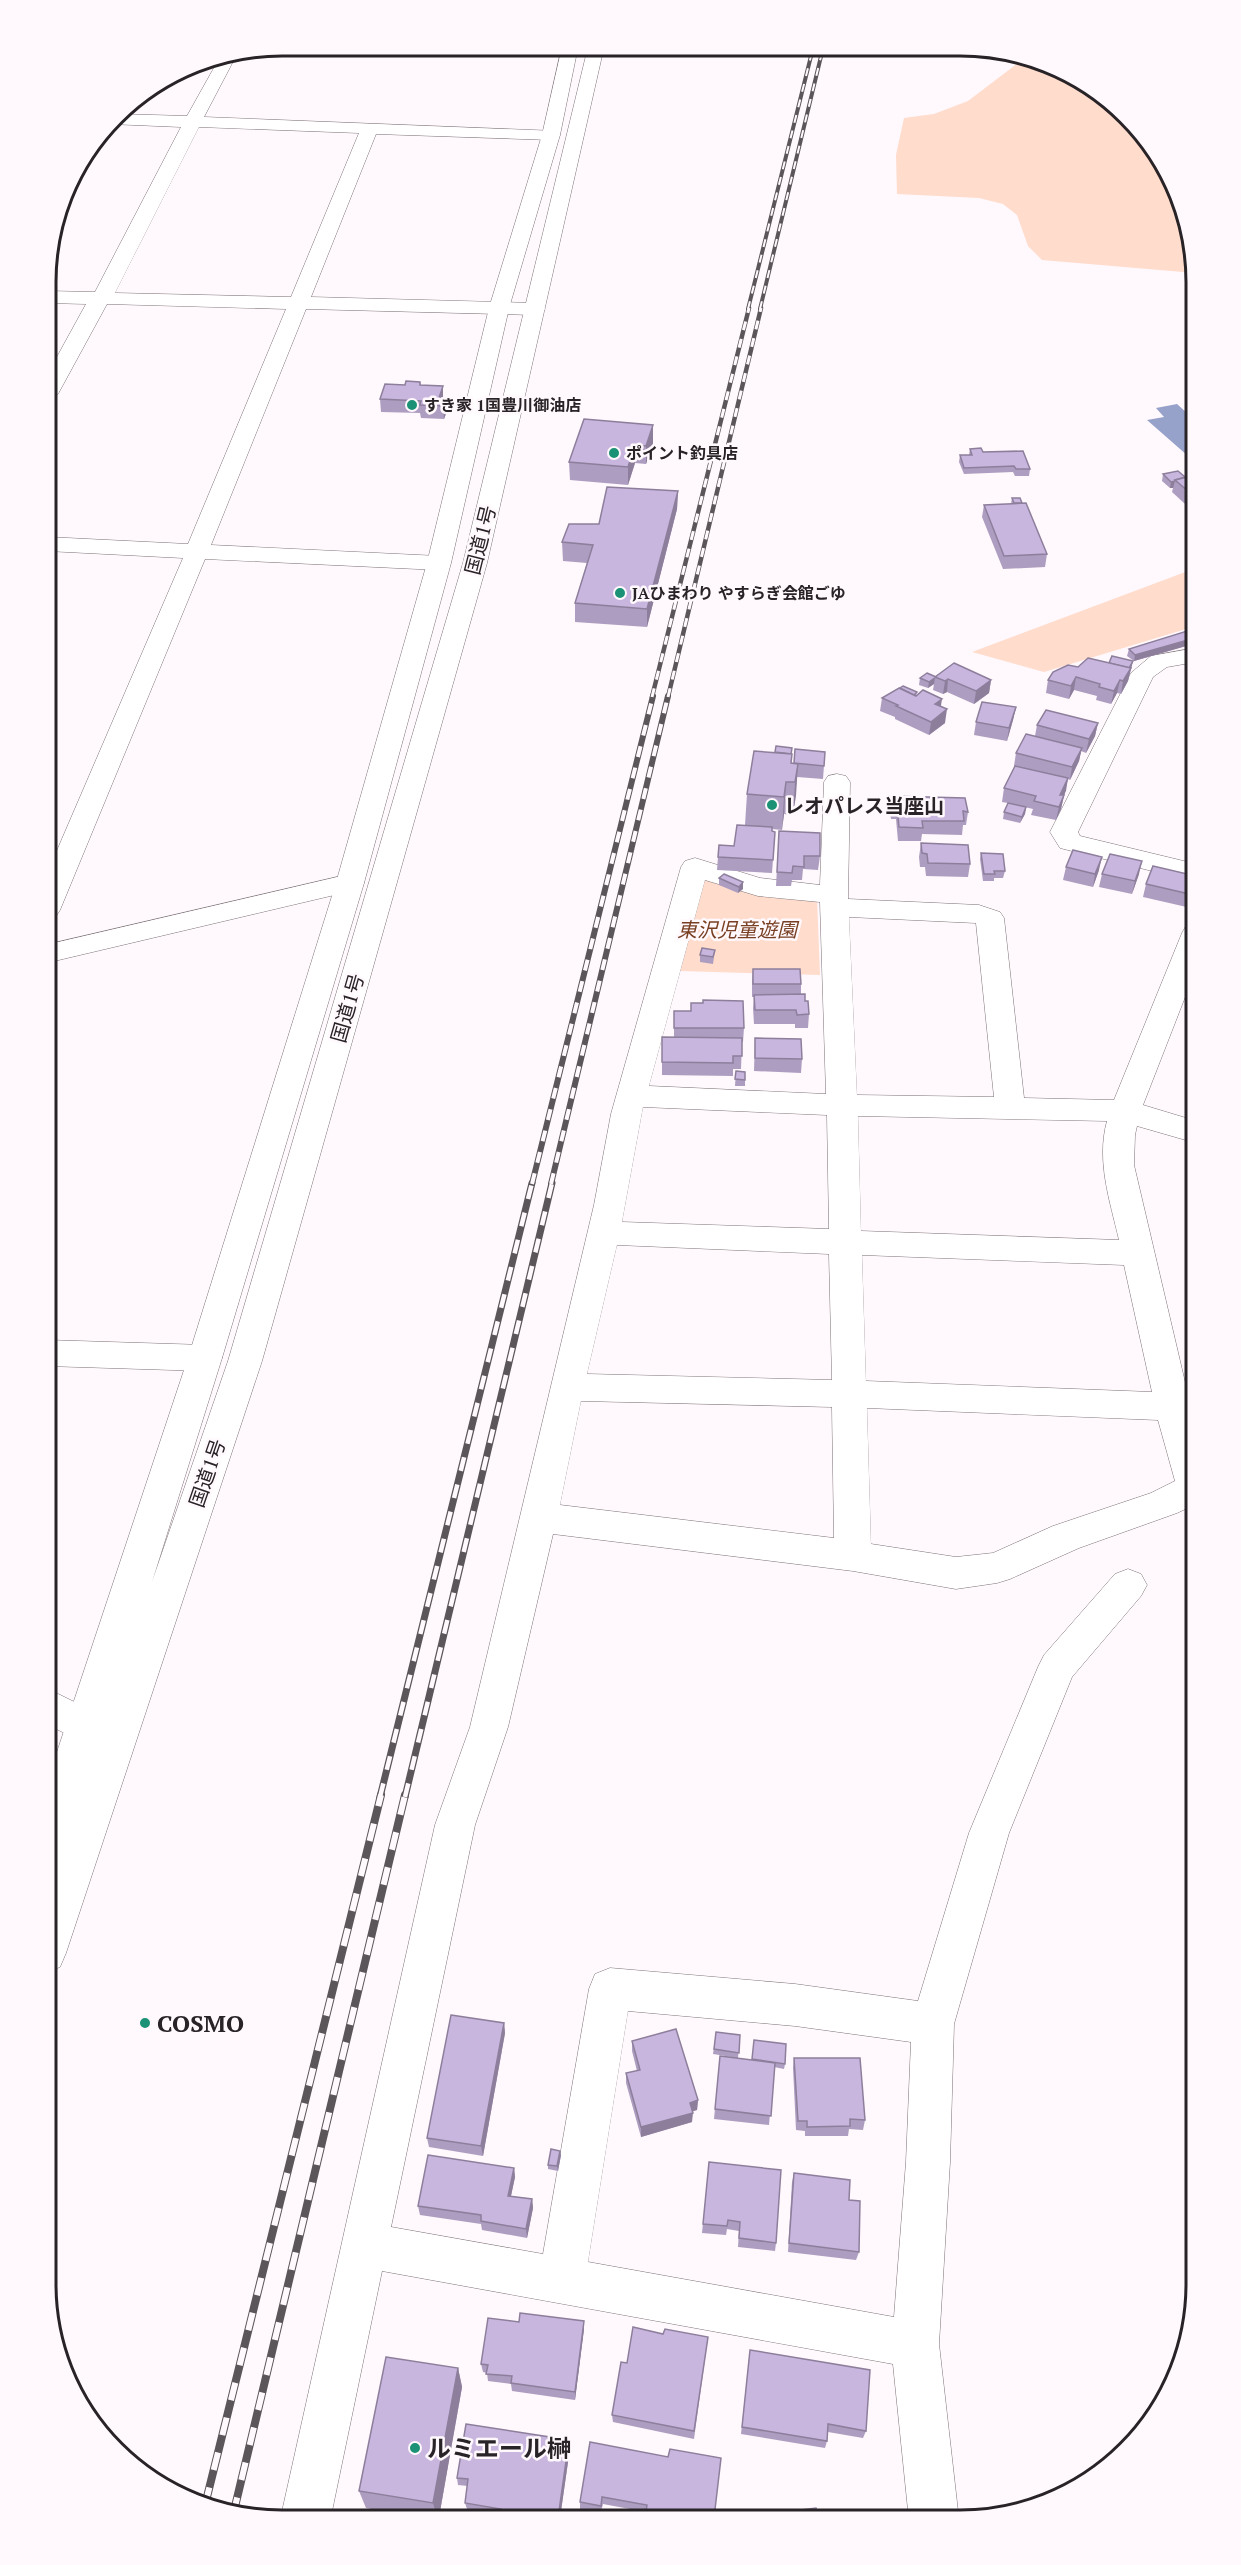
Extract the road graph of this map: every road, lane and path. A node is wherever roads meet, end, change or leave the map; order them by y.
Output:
1 (568, 55) edge
2 (594, 55) edge
3 (226, 62) edge
4 (124, 120) edge
5 (192, 123) junction
6 (370, 128) junction
7 (551, 135) junction
8 (56, 297) edge
9 (100, 299) junction
10 (299, 305) junction
11 (499, 308) junction
12 (535, 309) junction
13 (56, 377) edge
14 (56, 544) edge
15 (197, 551) junction
16 (439, 563) junction
17 (1186, 657) edge
18 (837, 782) dead end
19 (57, 859) edge
20 (1186, 871) edge
21 (350, 883) junction
22 (834, 901) junction
23 (56, 952) edge
24 (1186, 958) edge
25 (631, 1096) junction
26 (842, 1104) junction
27 (1010, 1109) junction
28 (1125, 1111) junction
29 (1186, 1129) edge
30 (603, 1233) junction
31 (844, 1242) junction
32 (1137, 1253) junction
33 (56, 1353) edge
34 (206, 1358) junction
35 (567, 1387) junction
36 (850, 1394) junction
37 (1172, 1407) junction
38 (1186, 1454) edge
39 (1186, 1493) edge
40 (539, 1517) junction
41 (853, 1556) junction
42 (1128, 1585) dead end
43 (56, 1710) edge
44 (87, 1727) junction
45 (56, 1814) edge
46 (56, 1920) edge
47 (933, 2024) junction
48 (366, 2245) junction
49 (562, 2280) junction
50 (915, 2344) junction
51 (307, 2510) edge
52 (933, 2510) edge

1 - 7 main road, 国道1号
2 - 12 main road, 国道1号
3 - 5 main road
4 - 5 main road
5 - 6 main road
5 - 9 main road
6 - 7 main road
6 - 10 main road
7 - 11 main road, 国道1号
8 - 9 main road
9 - 10 main road
9 - 13 main road
10 - 11 main road
10 - 15 main road
11 - 12 main road
11 - 16 main road, 国道1号
12 - 46 main road, 国道1号
14 - 15 main road
15 - 16 main road
15 - 19 main road
16 - 21 main road, 国道1号
17 - 20 main road
18 - 22 main road
21 - 23 main road
21 - 34 main road, 国道1号
22 - 25 main road
22 - 26 main road
22 - 27 main road
24 - 28 main road
25 - 26 main road
25 - 30 main road
26 - 27 main road
26 - 31 main road
27 - 28 main road
28 - 29 main road
28 - 32 main road
30 - 31 main road
30 - 35 main road
31 - 32 main road
31 - 36 main road
32 - 37 main road
33 - 34 main road
34 - 44 main road, 国道1号
35 - 36 main road
35 - 40 main road
36 - 37 main road
36 - 41 main road
37 - 38 main road
39 - 41 main road
40 - 41 main road
40 - 48 main road
42 - 47 main road
43 - 44 main road
44 - 45 main road, 国道1号
47 - 49 main road
47 - 50 main road
48 - 49 main road
48 - 51 main road
49 - 50 main road
50 - 52 main road

